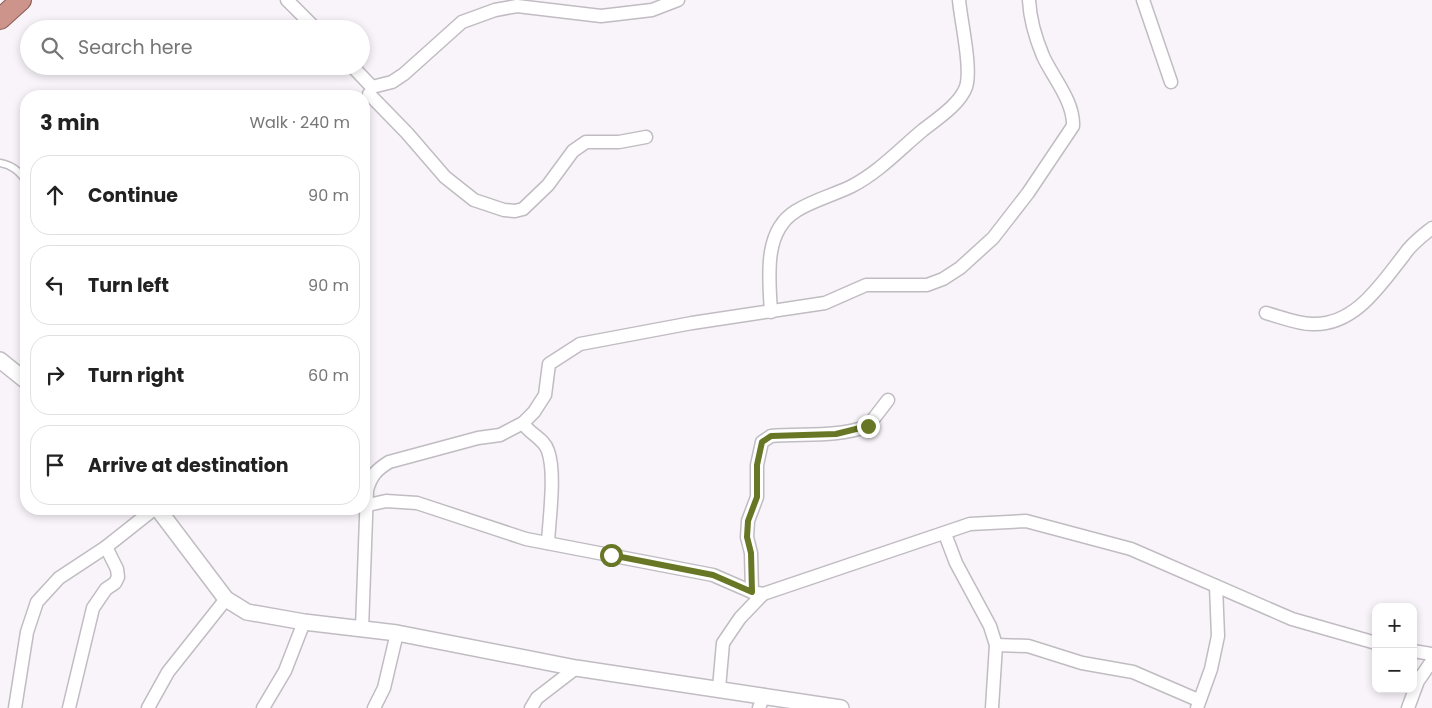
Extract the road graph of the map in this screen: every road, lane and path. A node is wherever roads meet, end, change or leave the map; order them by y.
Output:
1 (21, 0) edge
2 (287, 0) edge
3 (678, 0) edge
4 (959, 0) edge
5 (1029, 0) edge
6 (1143, 0) edge
7 (0, 19) edge
8 (307, 20) edge
9 (357, 75) edge
10 (1171, 82) dead end
11 (365, 90) edge
12 (370, 94) edge
13 (370, 97) edge
14 (646, 137) dead end
15 (0, 162) edge
16 (20, 172) edge
17 (1432, 228) edge
18 (771, 312) junction
19 (1266, 313) dead end
20 (0, 360) edge
21 (20, 376) edge
22 (888, 400) dead end
23 (523, 423) junction
24 (370, 479) edge
25 (370, 505) edge
26 (146, 515) edge
27 (163, 515) edge
28 (368, 515) edge
29 (944, 534) junction
30 (548, 543) junction
31 (106, 546) junction
32 (1216, 586) junction
33 (757, 593) junction
34 (226, 599) junction
35 (304, 622) junction
36 (362, 629) junction
37 (397, 633) junction
38 (1372, 642) edge
39 (996, 645) junction
40 (1417, 652) edge
41 (1432, 654) edge
42 (1432, 661) edge
43 (576, 668) junction
44 (719, 688) junction
45 (762, 702) edge
46 (1198, 704) edge
47 (15, 708) edge
48 (69, 708) edge
49 (148, 708) edge
50 (263, 708) edge
51 (374, 708) edge
52 (530, 708) edge
53 (841, 708) edge
54 (992, 708) edge
55 (1408, 708) edge

1 - 7 highway
2 - 8 street
3 - 12 street
4 - 18 street
5 - 18 street
6 - 10 street
9 - 11 street
13 - 14 street
15 - 16 lane
17 - 19 street
18 - 23 street
20 - 21 street
22 - 33 street
23 - 24 street
23 - 30 street
25 - 30 street
26 - 31 street
27 - 34 street
28 - 36 street
29 - 32 street
29 - 33 street
29 - 39 street
30 - 33 street
31 - 47 street
31 - 48 street
32 - 38 street
32 - 46 street
33 - 44 street
34 - 35 street
34 - 49 street
35 - 36 street
35 - 50 street
36 - 37 street
37 - 43 street
37 - 51 street
39 - 46 street
39 - 54 street
40 - 41 street
42 - 55 street
43 - 44 street
43 - 52 street
44 - 45 street
45 - 53 street

